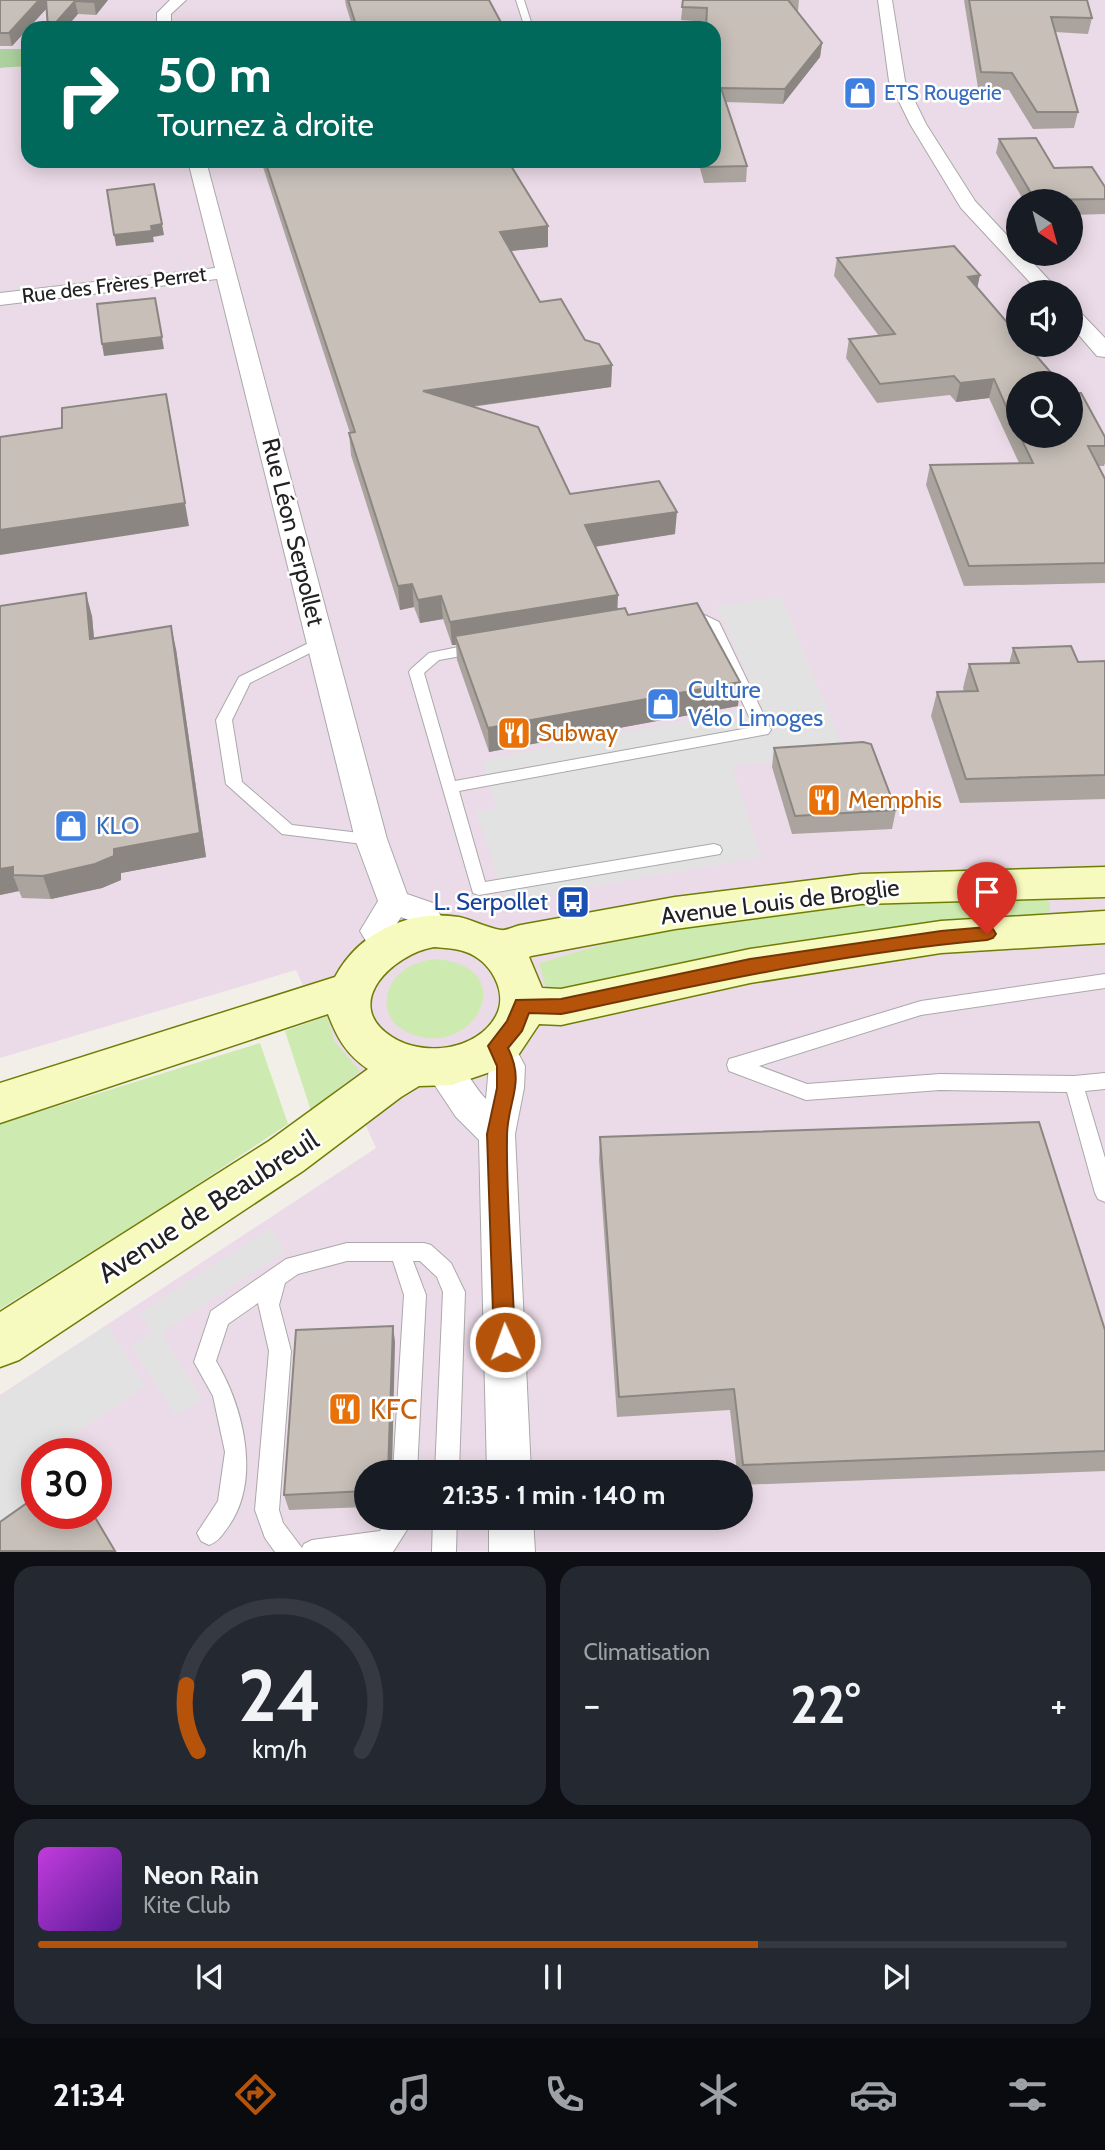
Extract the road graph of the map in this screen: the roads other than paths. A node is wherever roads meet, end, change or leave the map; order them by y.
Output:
1 (179, 0) edge
2 (520, 0) edge
3 (885, 0) edge
4 (164, 21) edge
5 (527, 21) edge
6 (199, 168) edge
7 (227, 272) junction
8 (1039, 280) edge
9 (0, 299) edge
10 (1083, 327) edge
11 (1105, 351) edge
12 (665, 617) edge
13 (321, 642) junction
14 (489, 647) edge
15 (451, 787) junction
16 (371, 839) junction
17 (713, 850) dead end
18 (1105, 882) edge
19 (394, 902) junction
20 (1105, 927) edge
21 (434, 931) junction
22 (387, 947) junction
23 (503, 952) junction
24 (1105, 981) edge
25 (350, 990) junction
26 (523, 1005) junction
27 (498, 1046) junction
28 (427, 1068) junction
29 (1105, 1081) edge
30 (1074, 1084) junction
31 (0, 1103) edge
32 (497, 1134) junction
33 (1105, 1193) edge
34 (400, 1253) junction
35 (277, 1278) junction
36 (0, 1342) edge
37 (406, 1460) edge
38 (447, 1460) edge
39 (509, 1460) edge
40 (395, 1530) edge
41 (445, 1530) edge
42 (511, 1530) edge
43 (209, 1533) dead end
44 (291, 1552) edge
45 (312, 1552) edge
46 (444, 1552) edge
47 (512, 1552) edge

1 - 4 street
2 - 5 lane
3 - 8 street
6 - 7 street, Rue Léon Serpollet
7 - 9 street, Rue des Frères Perret
7 - 13 street, Rue Léon Serpollet
10 - 11 street
12 - 15 lane
13 - 16 street, Rue Léon Serpollet
13 - 16 lane
14 - 15 lane
15 - 17 lane
16 - 19 street, Rue Léon Serpollet
18 - 23 main road, Avenue Louis de Broglie
19 - 21 street
19 - 22 street
20 - 26 main road
21 - 22 main road
21 - 23 main road
22 - 25 main road
23 - 26 main road
24 - 30 lane
25 - 28 main road
25 - 31 main road
26 - 27 main road
27 - 28 main road
27 - 32 street
28 - 32 street
28 - 36 main road, Avenue de Beaubreuil
29 - 30 lane
30 - 33 lane
32 - 39 street
34 - 35 lane
34 - 37 lane
34 - 38 lane
35 - 43 lane
35 - 44 lane
40 - 45 lane
41 - 46 lane
42 - 47 street

